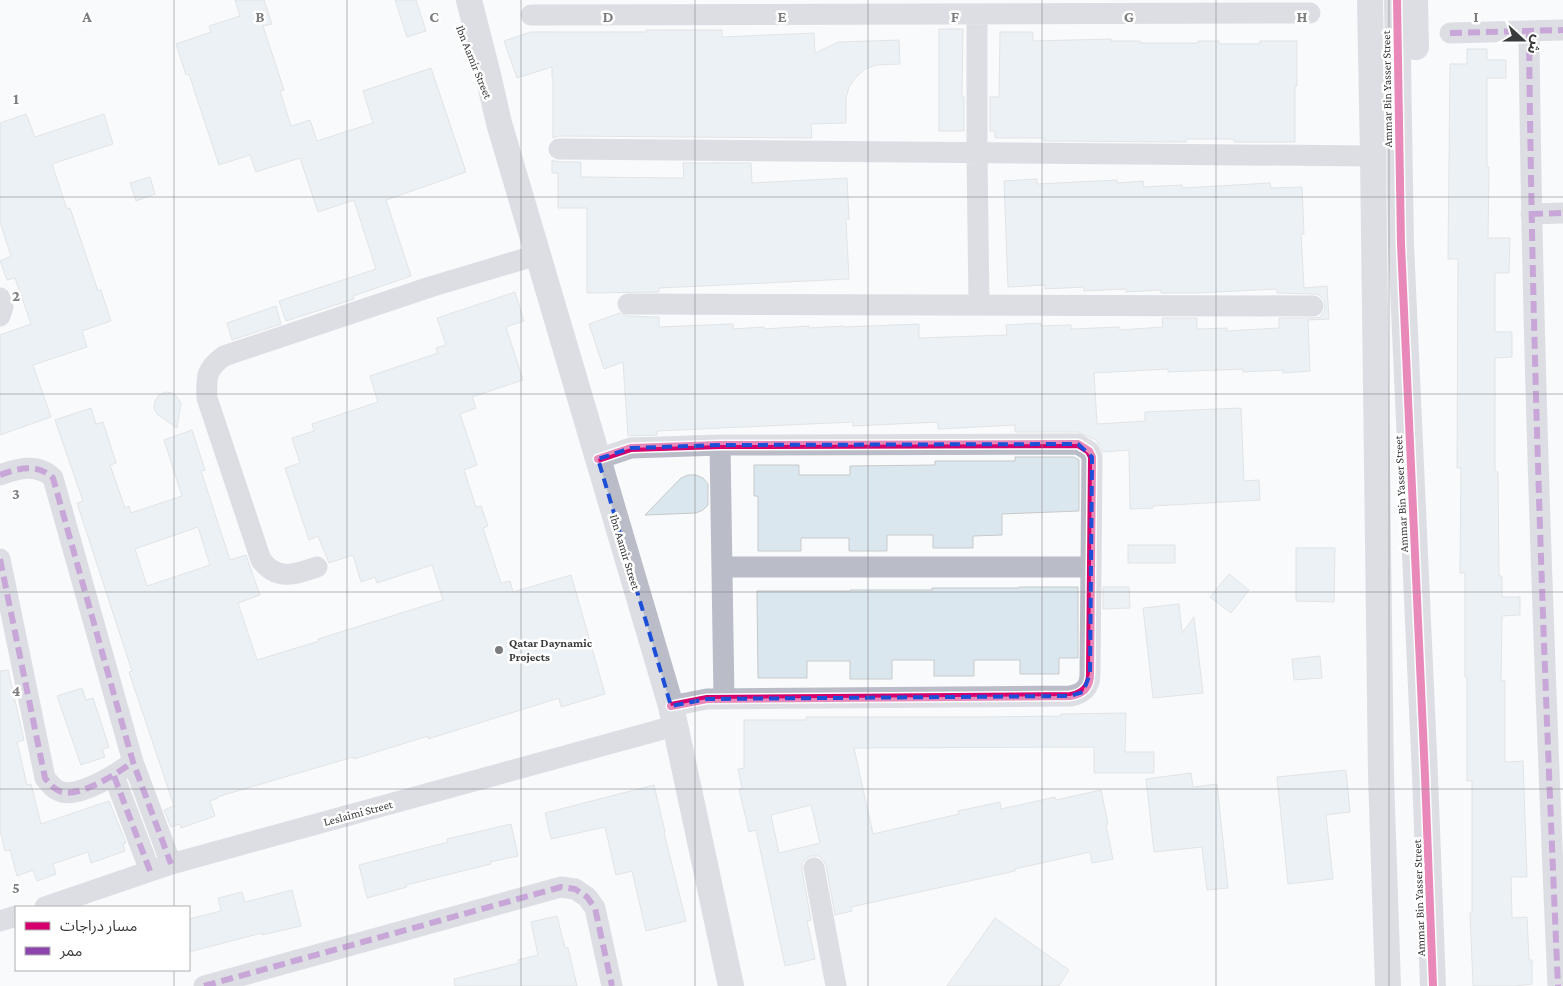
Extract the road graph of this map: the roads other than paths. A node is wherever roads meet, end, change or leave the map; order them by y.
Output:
1 (450, 0) edge
2 (469, 0) edge
3 (1370, 0) edge
4 (1397, 0) edge
5 (1415, 0) edge
6 (1310, 13) dead end
7 (977, 14) junction
8 (531, 15) dead end
9 (1563, 30) edge
10 (1529, 31) junction
11 (1450, 33) dead end
12 (499, 124) junction
13 (559, 150) dead end
14 (977, 153) junction
15 (1373, 156) junction
16 (1563, 212) edge
17 (1531, 214) junction
18 (1400, 244) junction
19 (537, 255) junction
20 (0, 298) edge
21 (628, 304) dead end
22 (979, 305) junction
23 (1313, 306) dead end
24 (0, 316) edge
25 (720, 445) junction
26 (598, 459) junction
27 (0, 475) edge
28 (0, 559) edge
29 (317, 567) dead end
30 (723, 567) junction
31 (1091, 567) junction
32 (724, 699) junction
33 (673, 716) junction
34 (133, 762) junction
35 (114, 776) junction
36 (171, 864) junction
37 (814, 868) dead end
38 (150, 871) junction
39 (47, 906) edge
40 (15, 916) edge
41 (0, 921) edge
42 (207, 986) edge
43 (612, 986) edge
44 (731, 986) edge
45 (836, 986) edge
46 (1388, 986) edge
47 (1433, 986) edge
48 (1558, 986) edge

1 - 12 street, Ibn Aamir Street
2 - 12 street, Ibn Aamir Street
3 - 15 street, Ammar Bin Yasser Street
4 - 18 street, Ammar Bin Yasser Street
5 - 18 street
6 - 7 street
7 - 8 street
7 - 14 street
9 - 10 street
10 - 11 street
10 - 17 street
12 - 19 street, Ibn Aamir Street
13 - 14 street
14 - 15 street
14 - 22 street
15 - 46 street, Ammar Bin Yasser Street
16 - 17 street
17 - 48 street
18 - 47 street, Ammar Bin Yasser Street
19 - 26 street, Ibn Aamir Street
19 - 29 street
20 - 24 street
21 - 22 street
22 - 23 street
25 - 26 street, Leslaimi Street
25 - 30 street
25 - 31 street, Leslaimi Street
26 - 33 street, Ibn Aamir Street
27 - 34 street
28 - 35 street
30 - 31 street
30 - 32 street
31 - 32 street, Leslaimi Street
32 - 33 street, Leslaimi Street
33 - 36 street, Leslaimi Street
33 - 44 street, Ibn Aamir Street
34 - 35 street
34 - 36 street
35 - 38 street
36 - 38 street, Leslaimi Street
37 - 45 street
38 - 39 street, Leslaimi Street
40 - 41 street
42 - 43 street

